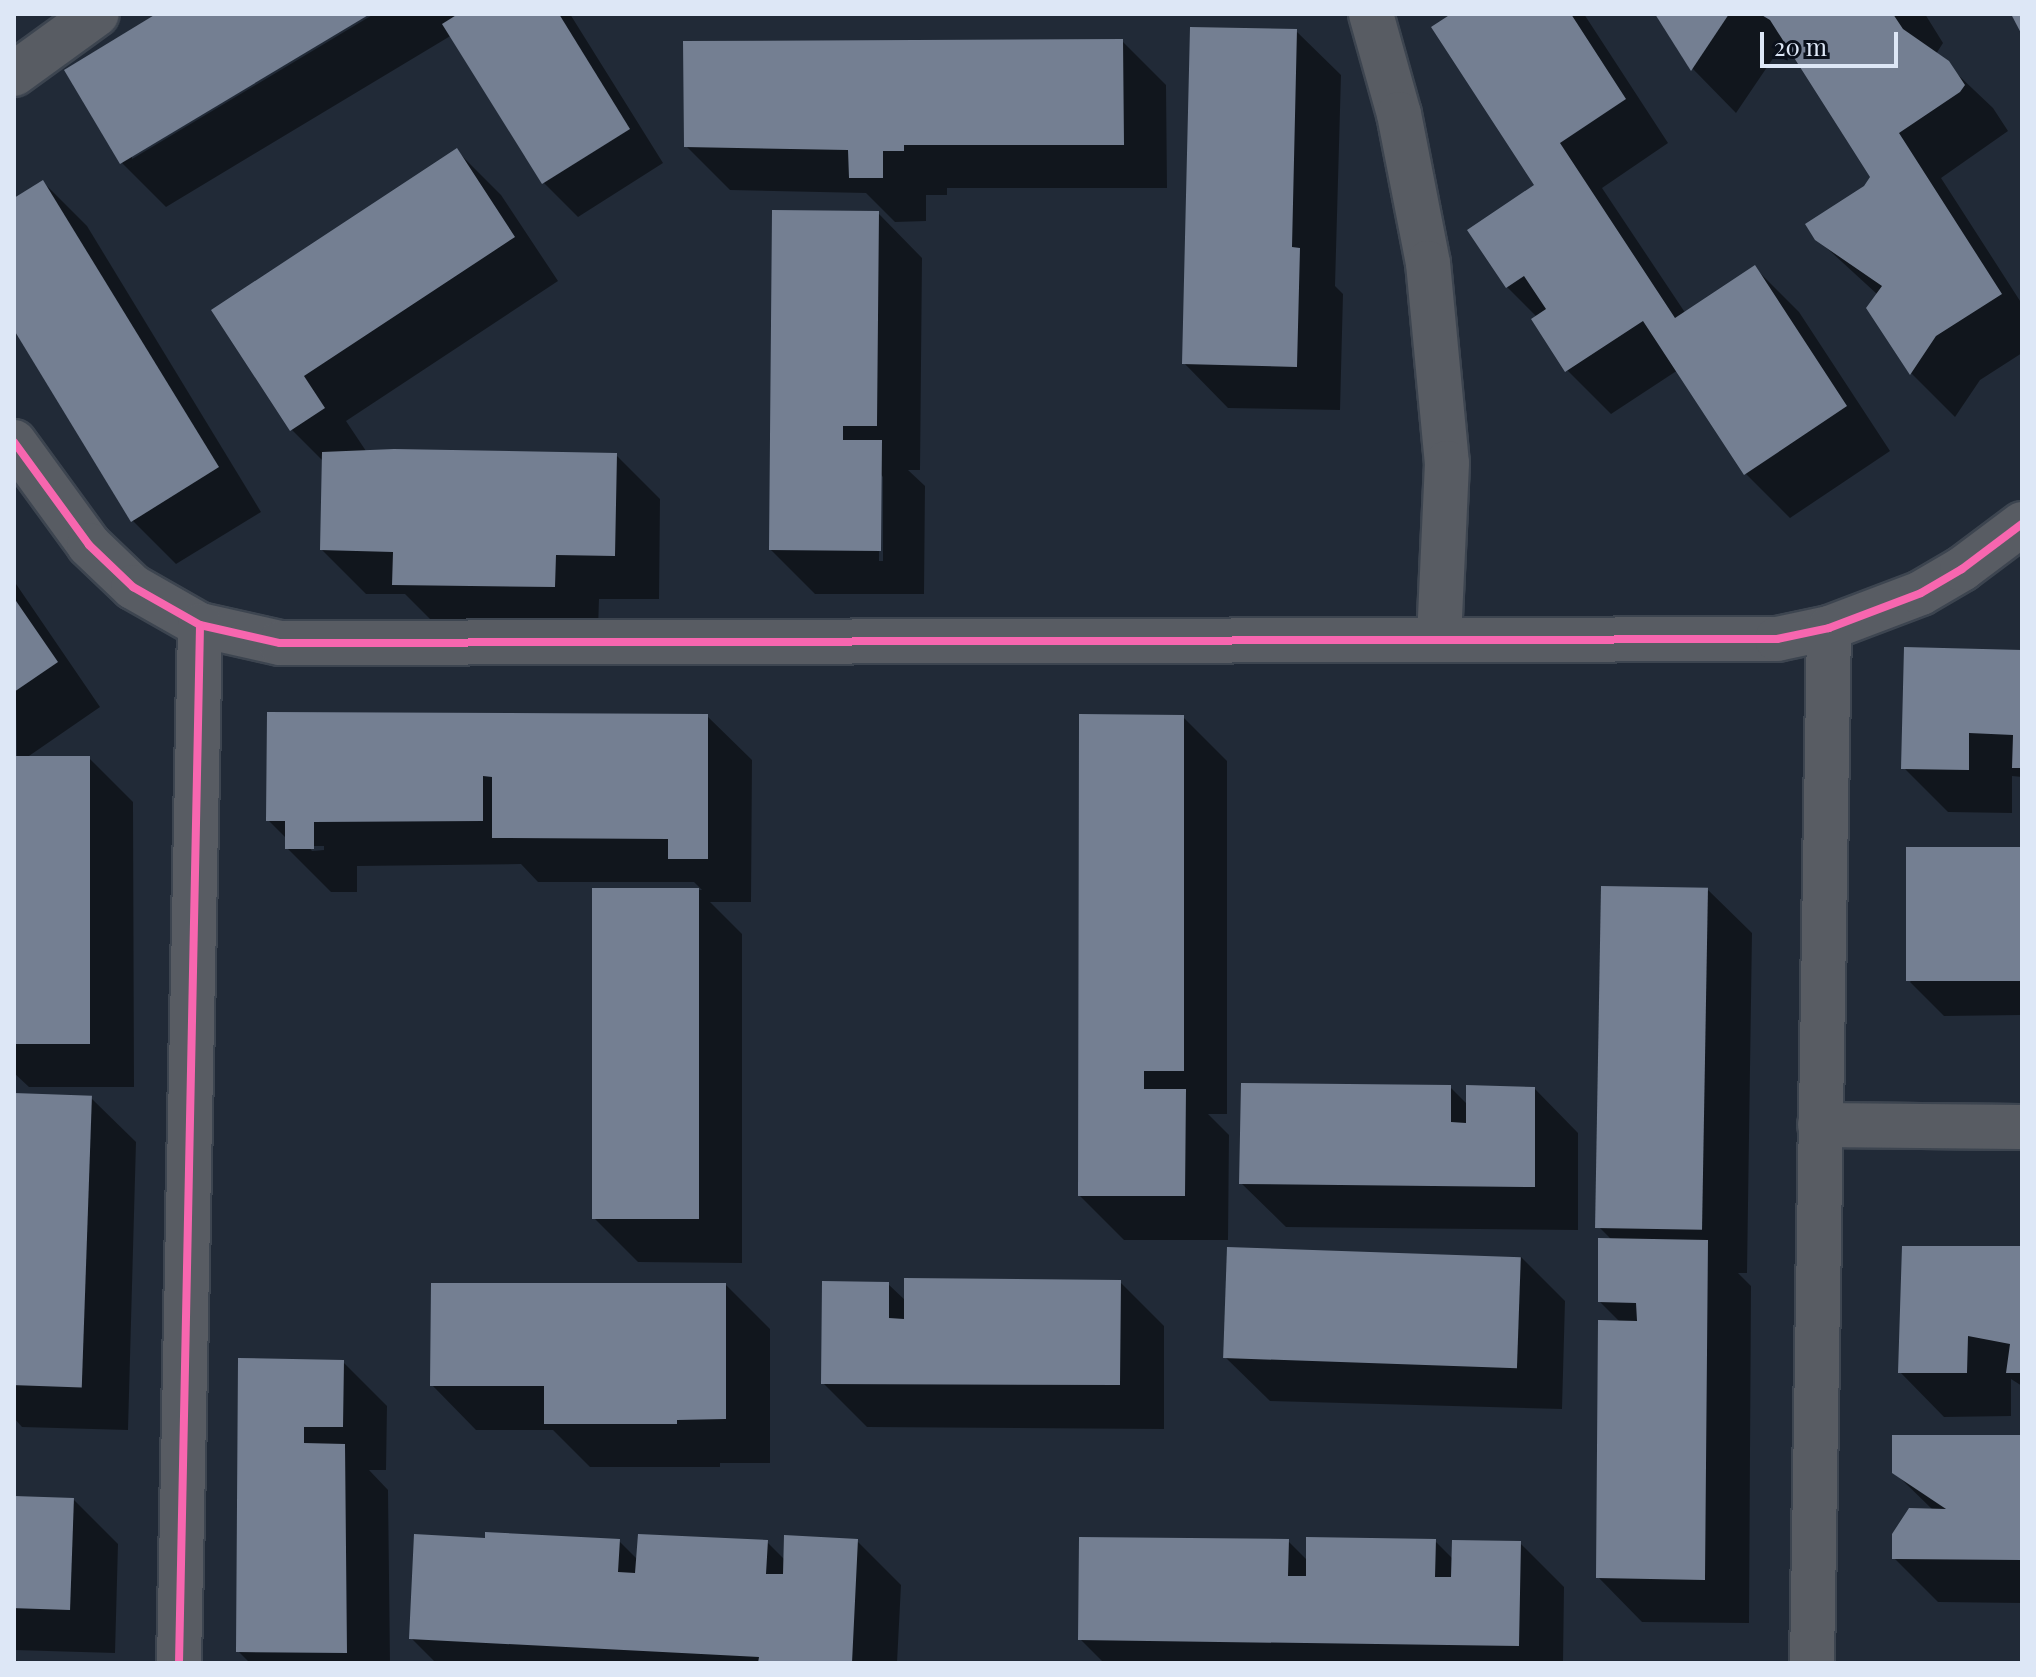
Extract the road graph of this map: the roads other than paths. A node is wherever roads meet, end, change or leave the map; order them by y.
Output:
1 (97, 14) edge
2 (1371, 14) edge
3 (14, 74) edge
4 (14, 442) edge
5 (2022, 524) edge
6 (200, 625) junction
7 (1829, 628) junction
8 (1439, 640) junction
9 (1820, 1125) junction
10 (2022, 1127) edge
11 (179, 1663) edge
12 (1812, 1663) edge

1 - 3 street
2 - 8 street
4 - 6 street
5 - 7 street
6 - 8 street
6 - 11 street
7 - 8 street
7 - 9 street
9 - 10 street
9 - 12 street

